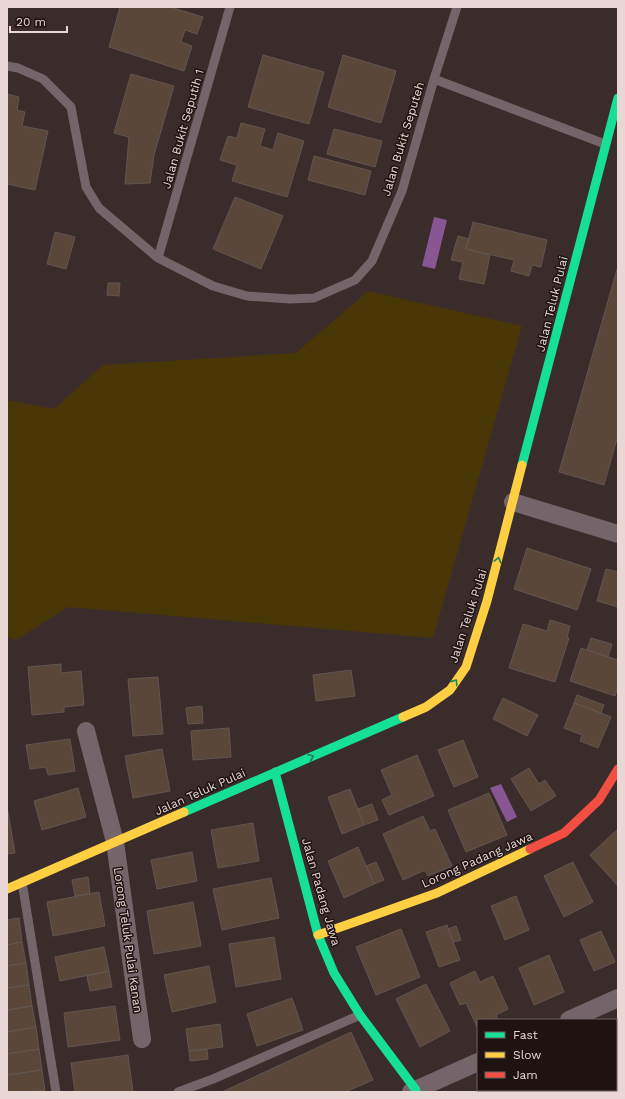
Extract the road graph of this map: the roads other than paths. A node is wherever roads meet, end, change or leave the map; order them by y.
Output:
1 (230, 7) edge
2 (457, 7) edge
3 (7, 66) edge
4 (434, 79) junction
5 (618, 98) edge
6 (612, 145) edge
7 (158, 258) junction
8 (513, 502) junction
9 (618, 534) edge
10 (86, 731) dead end
11 (618, 768) edge
12 (275, 772) junction
13 (115, 842) junction
14 (22, 882) junction
15 (7, 889) edge
16 (318, 935) junction
17 (618, 998) edge
18 (360, 1015) junction
19 (571, 1019) edge
20 (142, 1039) dead end
21 (477, 1062) edge
22 (413, 1091) edge
23 (56, 1092) edge
24 (178, 1092) edge

1 - 7 lane, Jalan Bukit Seputih 1
2 - 4 lane, Jalan Bukit Seputeh
3 - 7 lane, Jalan Bukit Seputeh
4 - 6 lane
4 - 7 lane, Jalan Bukit Seputeh
5 - 6 street, Jalan Teluk Pulai
6 - 8 street, Jalan Teluk Pulai
8 - 9 street
12 -> 8 street, Jalan Teluk Pulai
10 - 13 street, Lorong Teluk Pulai Kanan
11 - 16 street, Lorong Padang Jawa
12 - 13 street, Jalan Teluk Pulai
12 - 16 street, Jalan Padang Jawa
13 - 14 street, Jalan Teluk Pulai
13 - 20 street, Lorong Teluk Pulai Kanan
14 - 15 street, Jalan Teluk Pulai
14 - 23 lane
16 - 18 street, Jalan Padang Jawa
17 - 19 street
18 - 22 street, Jalan Padang Jawa
18 - 24 lane
21 - 22 street

